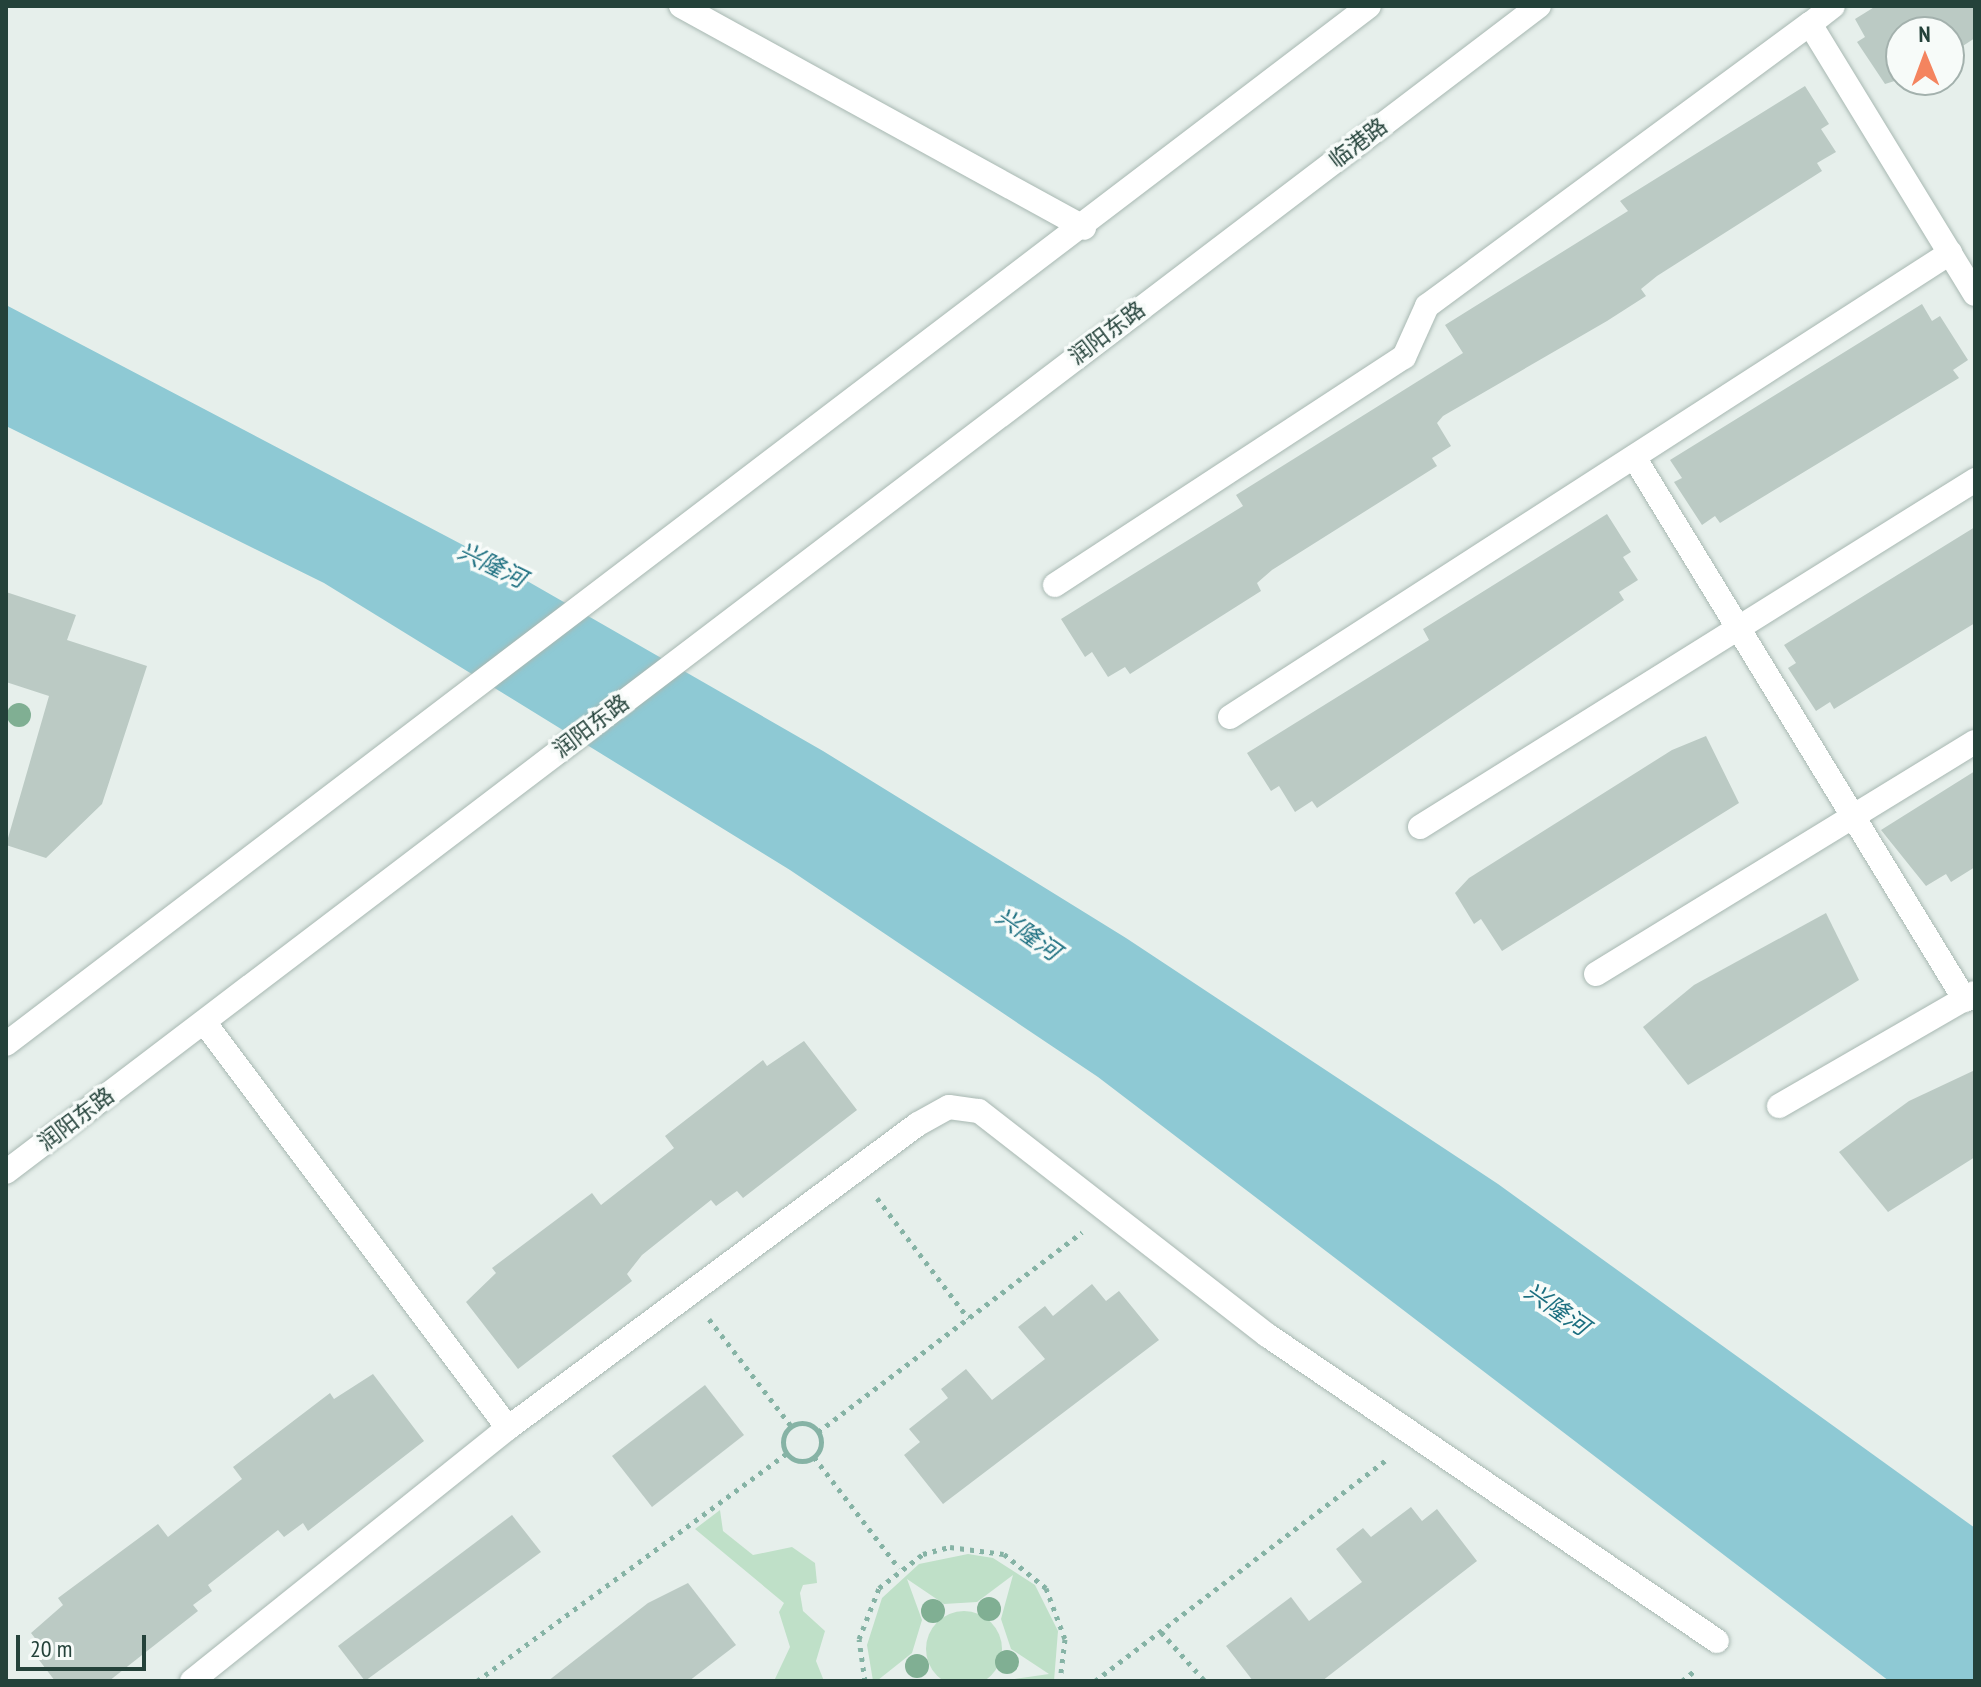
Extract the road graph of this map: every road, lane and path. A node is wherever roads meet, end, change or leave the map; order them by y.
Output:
1 (681, 6) edge
2 (1369, 6) edge
3 (1539, 6) edge
4 (1833, 6) edge
5 (1810, 24) junction
6 (1084, 228) junction
7 (1950, 253) junction
8 (1177, 280) joint
9 (1975, 294) edge
10 (1634, 457) junction
11 (1975, 480) edge
12 (1055, 585) dead end
13 (1740, 631) junction
14 (1230, 717) dead end
15 (1975, 742) edge
16 (1854, 817) junction
17 (1420, 827) dead end
18 (1596, 974) dead end
19 (1970, 996) edge
20 (204, 1022) junction
21 (6, 1044) edge
22 (1779, 1106) dead end
23 (855, 1170) junction
24 (6, 1172) edge
25 (1108, 1212) junction
26 (690, 1293) junction
27 (968, 1318) junction
28 (791, 1426) junction
29 (508, 1428) junction
30 (818, 1432) junction
31 (1418, 1436) junction
32 (787, 1453) junction
33 (814, 1457) junction
34 (899, 1568) junction
35 (1161, 1632) junction
36 (1717, 1641) dead end
37 (192, 1681) edge
38 (477, 1681) edge
39 (865, 1681) edge
40 (1060, 1681) edge
41 (1095, 1681) edge
42 (1205, 1681) edge

1 - 6 main road
2 - 6 main road
3 - 8 main road, 临港路
4 - 5 main road
5 - 7 main road
5 - 12 main road
6 - 21 main road
7 - 9 main road
7 - 10 main road
8 - 20 main road, 润阳东路
10 - 13 main road
10 - 14 main road
11 - 13 main road
13 - 16 main road
13 - 17 main road
15 - 16 main road
16 - 18 main road
16 - 19 main road
19 - 22 main road
20 - 24 main road, 润阳东路
20 - 29 main road
23 - 25 main road
23 - 26 main road
23 - 27 path
25 - 27 path
25 - 31 main road
26 - 28 path
26 - 29 main road
27 - 30 path
28 - 30 path
28 - 32 path
29 - 37 main road
30 - 33 path
31 - 35 path
31 - 36 main road
32 - 33 path
32 - 38 path
33 - 34 path
34 - 39 path
34 - 40 path
35 - 41 path
35 - 42 path

